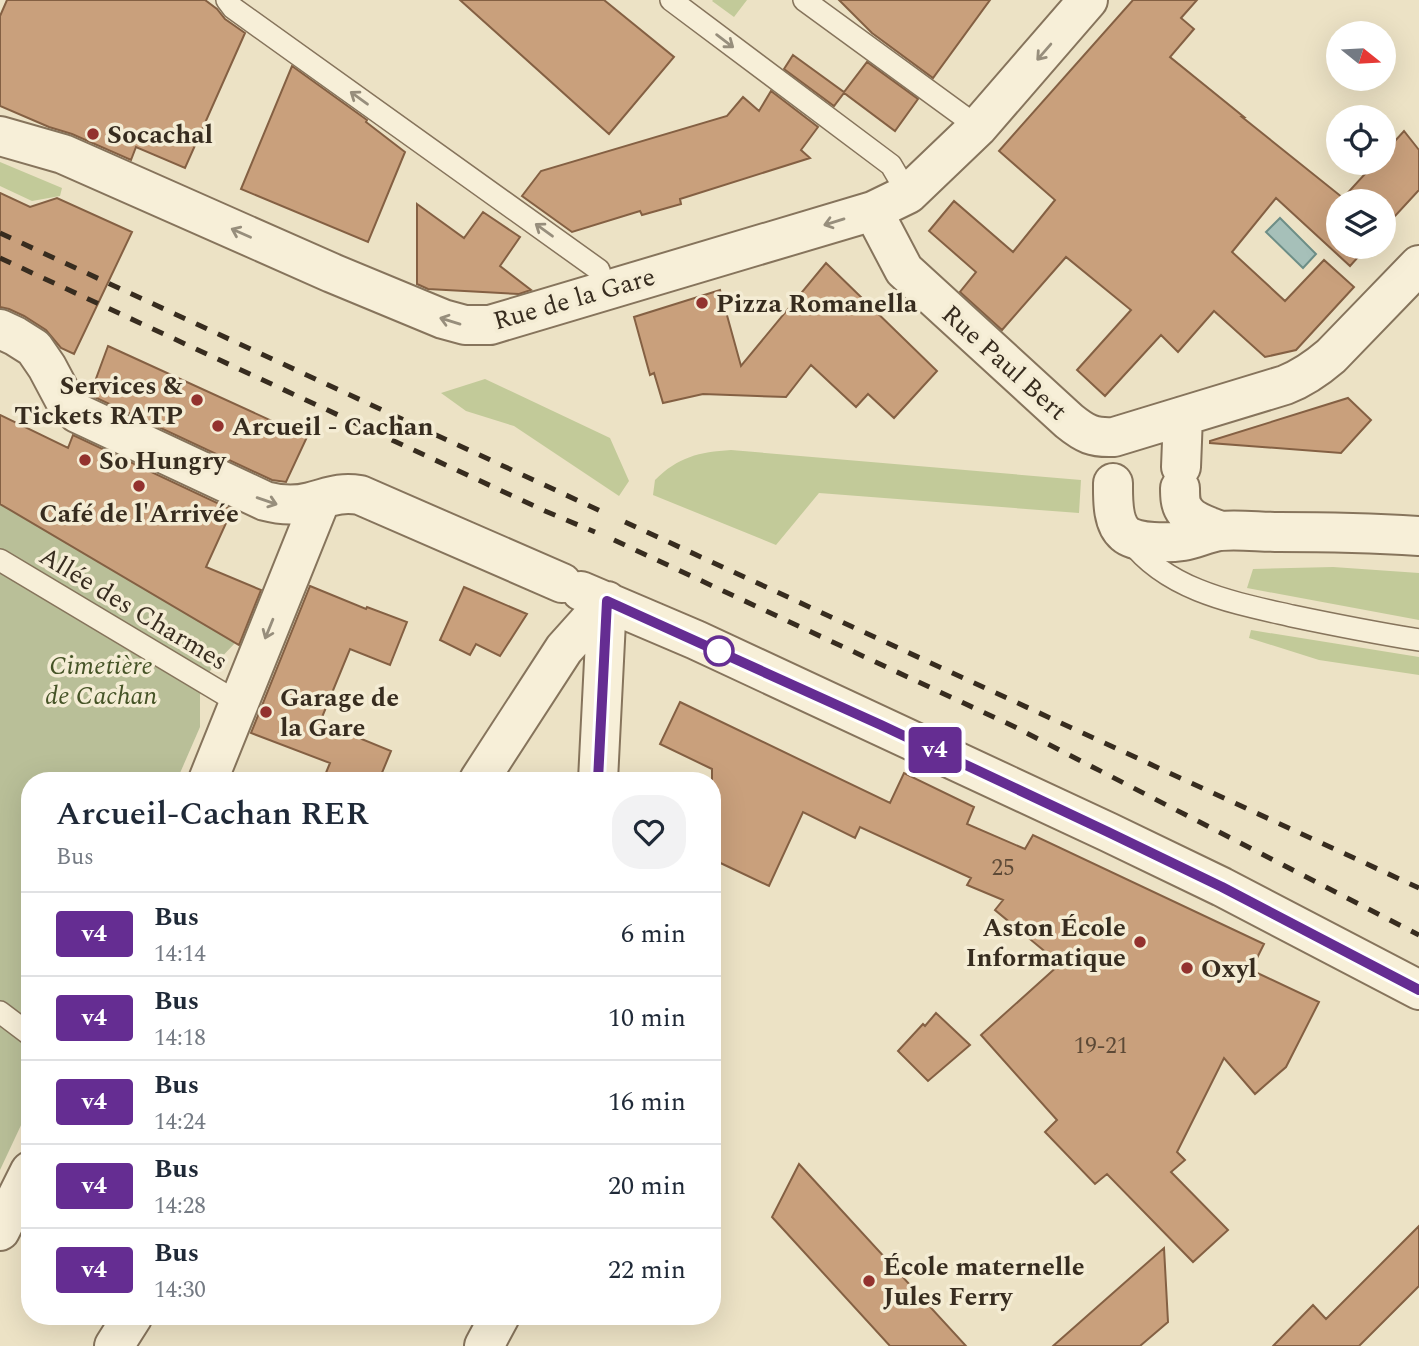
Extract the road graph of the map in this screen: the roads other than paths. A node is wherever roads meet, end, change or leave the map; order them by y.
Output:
1 (227, 0) edge
2 (671, 0) edge
3 (804, 0) edge
4 (1088, 0) edge
5 (978, 127) junction
6 (0, 136) edge
7 (908, 194) junction
8 (873, 211) junction
9 (1419, 265) edge
10 (599, 270) dead end
11 (0, 329) edge
12 (1183, 416) junction
13 (1114, 460) junction
14 (321, 499) junction
15 (1220, 531) junction
16 (1125, 534) junction
17 (1419, 536) edge
18 (0, 560) edge
19 (583, 592) junction
20 (1419, 640) edge
21 (239, 704) junction
22 (211, 772) edge
23 (484, 772) edge
24 (597, 772) edge
25 (1419, 990) edge
26 (0, 1012) edge
27 (21, 1028) edge
28 (21, 1189) edge
29 (0, 1231) edge
30 (127, 1325) edge
31 (495, 1325) edge
32 (114, 1346) edge
33 (484, 1346) edge

10 -> 1 lane
2 -> 7 lane
3 - 5 lane
4 -> 5 street, Rue de la Gare
5 - 7 street, Rue de la Gare
8 -> 6 street, Rue de la Gare
7 - 8 street, Rue de la Gare
8 - 13 street, Rue Paul Bert
9 - 12 street
11 -> 14 street
12 - 13 street
12 - 15 street
13 - 16 street
14 - 19 street
14 -> 21 street
15 - 16 street
15 - 17 street
16 - 20 lane
18 - 21 lane, Allée des Charmes
19 - 23 street
19 - 24 street
19 - 25 street
21 - 22 street
26 - 27 lane
28 - 29 street
30 - 32 street
31 - 33 street

